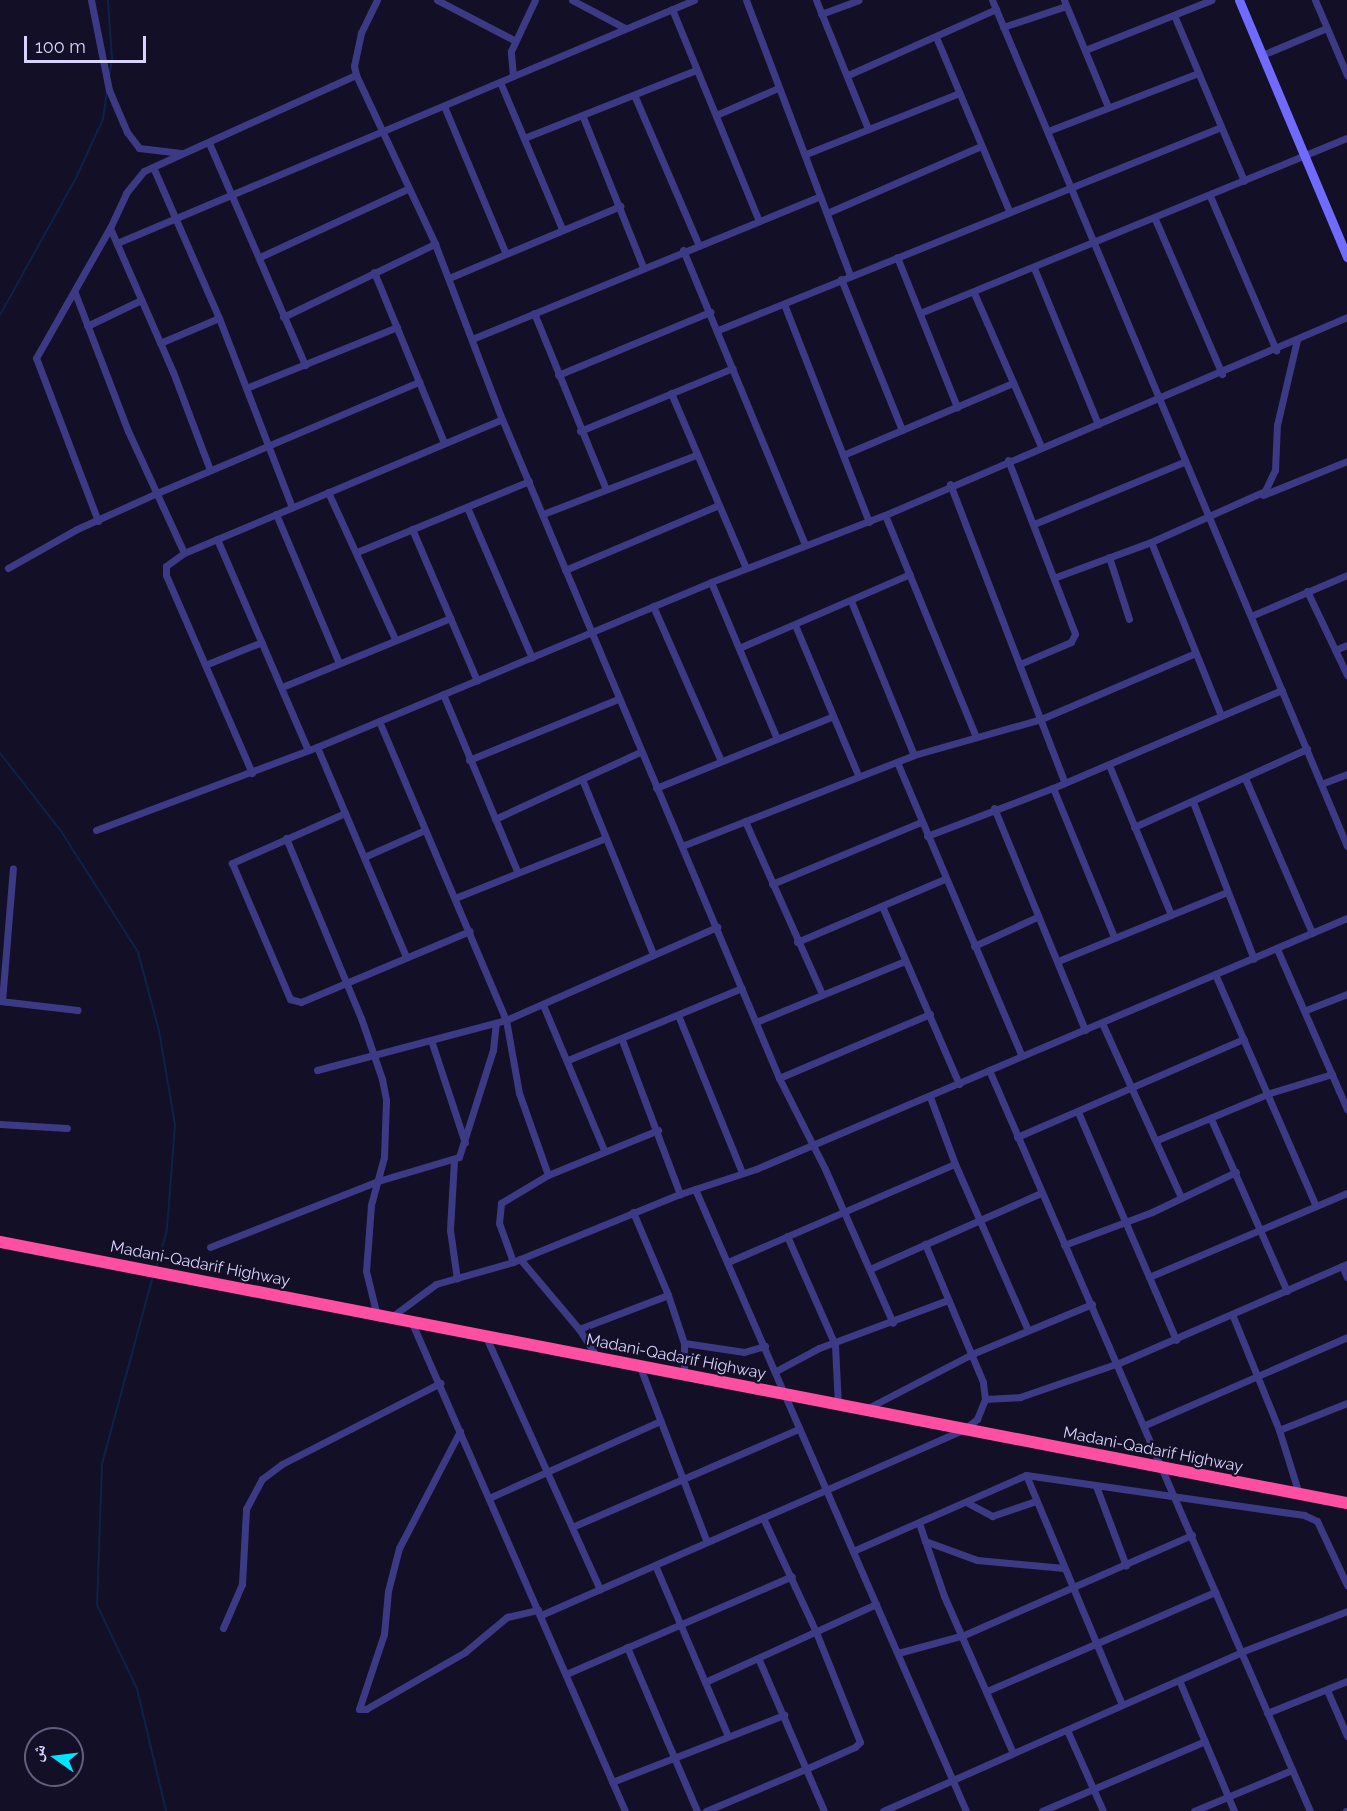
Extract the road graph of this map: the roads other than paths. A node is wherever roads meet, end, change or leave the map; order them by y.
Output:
1 (91, 0) edge
2 (376, 0) edge
3 (437, 0) edge
4 (535, 0) edge
5 (572, 0) edge
6 (692, 0) edge
7 (746, 0) edge
8 (816, 0) edge
9 (859, 0) edge
10 (992, 0) edge
11 (1211, 0) edge
12 (1239, 0) edge
13 (1315, 0) edge
14 (1065, 3) edge
15 (672, 9) junction
16 (996, 9) junction
17 (821, 14) junction
18 (1174, 15) junction
19 (624, 27) junction
20 (1003, 27) junction
21 (1327, 28) junction
22 (936, 37) junction
23 (514, 40) junction
24 (1085, 50) junction
25 (1262, 55) junction
26 (696, 70) junction
27 (1198, 73) junction
28 (1347, 73) edge
29 (356, 75) junction
30 (848, 75) junction
31 (513, 76) junction
32 (500, 82) junction
33 (778, 88) junction
34 (960, 93) junction
35 (635, 97) junction
36 (444, 106) junction
37 (1108, 107) junction
38 (716, 115) junction
39 (583, 117) junction
40 (1221, 127) junction
41 (384, 128) junction
42 (868, 129) junction
43 (1048, 131) junction
44 (524, 138) junction
45 (1347, 138) edge
46 (209, 143) junction
47 (981, 146) junction
48 (184, 153) junction
49 (806, 154) junction
50 (1305, 154) junction
51 (153, 167) junction
52 (1244, 182) junction
53 (1072, 187) junction
54 (409, 188) junction
55 (232, 195) junction
56 (820, 196) junction
57 (1210, 196) junction
58 (620, 206) junction
59 (1009, 211) junction
60 (827, 213) junction
61 (758, 219) junction
62 (1155, 219) junction
63 (176, 220) junction
64 (110, 228) junction
65 (562, 229) junction
66 (117, 243) junction
67 (698, 243) junction
68 (1096, 243) junction
69 (435, 244) junction
70 (683, 250) junction
71 (506, 254) junction
72 (1347, 256) edge
73 (260, 257) junction
74 (897, 257) junction
75 (644, 267) junction
76 (1034, 268) junction
77 (374, 272) junction
78 (850, 276) junction
79 (449, 278) junction
80 (841, 279) junction
81 (75, 293) junction
82 (974, 293) junction
83 (141, 300) junction
84 (784, 304) junction
85 (710, 312) junction
86 (534, 313) junction
87 (920, 313) junction
88 (284, 317) junction
89 (1347, 317) edge
90 (219, 318) junction
91 (87, 326) junction
92 (397, 327) junction
93 (718, 330) junction
94 (472, 339) junction
95 (1297, 340) junction
96 (160, 343) junction
97 (1276, 350) junction
98 (304, 365) junction
99 (733, 368) junction
100 (1222, 374) junction
101 (558, 375) junction
102 (419, 382) junction
103 (1013, 383) junction
104 (246, 388) junction
105 (670, 393) junction
106 (1159, 400) junction
107 (957, 406) junction
108 (502, 419) junction
109 (1098, 424) junction
110 (902, 430) junction
111 (580, 431) junction
112 (444, 443) junction
113 (268, 446) junction
114 (1041, 446) junction
115 (696, 455) junction
116 (843, 455) junction
117 (1008, 460) junction
118 (1347, 461) edge
119 (1184, 462) junction
120 (210, 470) junction
121 (529, 481) junction
122 (950, 484) junction
123 (606, 489) junction
124 (328, 492) junction
125 (157, 493) junction
126 (1260, 496) junction
127 (719, 505) junction
128 (292, 507) junction
129 (467, 507) junction
130 (276, 514) junction
131 (543, 514) junction
132 (885, 515) junction
133 (1208, 518) junction
134 (98, 521) junction
135 (869, 522) junction
136 (1034, 524) junction
137 (412, 529) junction
138 (217, 539) junction
139 (1150, 542) junction
140 (805, 546) junction
141 (357, 552) junction
142 (184, 553) junction
143 (1109, 557) junction
144 (8, 568) dead end
145 (746, 568) junction
146 (565, 570) junction
147 (910, 574) junction
148 (1347, 575) edge
149 (1056, 577) junction
150 (711, 582) junction
151 (1307, 591) junction
152 (851, 601) junction
153 (653, 606) junction
154 (1251, 616) junction
155 (450, 618) junction
156 (1129, 619) dead end
157 (795, 625) junction
158 (591, 632) junction
159 (395, 639) junction
160 (262, 642) junction
161 (1347, 645) edge
162 (739, 648) junction
163 (1335, 650) junction
164 (1196, 653) junction
165 (532, 658) junction
166 (339, 663) junction
167 (205, 664) junction
168 (1020, 664) junction
169 (1347, 675) edge
170 (477, 681) junction
171 (282, 687) junction
172 (1282, 690) junction
173 (443, 694) junction
174 (618, 699) junction
175 (1221, 715) junction
176 (833, 716) junction
177 (1041, 718) junction
178 (379, 721) junction
179 (976, 737) junction
180 (777, 739) junction
181 (317, 747) junction
182 (1307, 749) junction
183 (308, 750) junction
184 (640, 752) junction
185 (914, 754) junction
186 (469, 760) junction
187 (722, 762) junction
188 (897, 762) junction
189 (1109, 765) junction
190 (252, 773) junction
191 (1347, 774) edge
192 (858, 775) junction
193 (1245, 778) junction
194 (582, 779) junction
195 (1065, 783) junction
196 (1321, 784) junction
197 (657, 788) junction
198 (1053, 788) junction
199 (1193, 802) junction
200 (994, 808) junction
201 (345, 813) junction
202 (495, 819) junction
203 (745, 821) junction
204 (921, 822) junction
205 (1134, 827) junction
206 (96, 830) dead end
207 (424, 830) junction
208 (927, 836) junction
209 (286, 838) junction
210 (606, 838) junction
211 (1346, 841) edge
212 (682, 846) junction
213 (364, 857) junction
214 (13, 868) dead end
215 (517, 871) junction
216 (945, 879) junction
217 (772, 884) junction
218 (1225, 894) junction
219 (455, 898) junction
220 (882, 906) junction
221 (1170, 915) junction
222 (1037, 917) junction
223 (1347, 918) edge
224 (717, 927) junction
225 (470, 931) junction
226 (1312, 933) junction
227 (1114, 937) junction
228 (797, 942) junction
229 (974, 946) junction
230 (1277, 949) junction
231 (653, 954) junction
232 (406, 957) junction
233 (1254, 959) junction
234 (905, 961) junction
235 (1058, 961) junction
236 (1215, 974) junction
237 (344, 982) junction
238 (742, 988) junction
239 (822, 994) junction
240 (1347, 994) edge
241 (1, 1001) edge
242 (543, 1005) junction
243 (77, 1010) dead end
244 (1306, 1010) junction
245 (930, 1014) junction
246 (678, 1015) junction
247 (506, 1020) junction
248 (756, 1022) junction
249 (496, 1023) junction
250 (1102, 1023) junction
251 (1085, 1030) junction
252 (1244, 1038) junction
253 (622, 1040) junction
254 (431, 1041) junction
255 (376, 1056) junction
256 (1022, 1056) junction
257 (568, 1060) junction
258 (317, 1070) dead end
259 (989, 1070) junction
260 (1332, 1074) junction
261 (779, 1078) junction
262 (959, 1084) junction
263 (1131, 1088) junction
264 (1270, 1093) junction
265 (930, 1097) junction
266 (1347, 1109) edge
267 (1078, 1112) junction
268 (1210, 1119) junction
269 (0, 1124) edge
270 (67, 1128) dead end
271 (658, 1130) junction
272 (1017, 1137) junction
273 (1157, 1140) junction
274 (813, 1143) junction
275 (465, 1145) junction
276 (604, 1150) junction
277 (454, 1160) junction
278 (955, 1164) junction
279 (1236, 1172) junction
280 (742, 1173) junction
281 (548, 1175) junction
282 (378, 1181) junction
283 (695, 1189) junction
284 (1041, 1193) junction
285 (1347, 1193) edge
286 (680, 1194) junction
287 (1181, 1197) junction
288 (1316, 1206) junction
289 (633, 1212) junction
290 (843, 1212) junction
291 (980, 1218) junction
292 (1126, 1222) junction
293 (1262, 1227) junction
294 (787, 1236) junction
295 (0, 1242) edge
296 (925, 1244) junction
297 (1064, 1245) junction
298 (210, 1247) dead end
299 (516, 1260) junction
300 (728, 1262) junction
301 (1345, 1265) edge
302 (870, 1269) junction
303 (1149, 1277) junction
304 (1347, 1277) edge
305 (457, 1279) junction
306 (1287, 1291) junction
307 (668, 1295) junction
308 (948, 1300) junction
309 (1092, 1304) junction
310 (1232, 1314) junction
311 (383, 1317) junction
312 (412, 1323) junction
313 (893, 1323) junction
314 (579, 1329) junction
315 (1028, 1330) junction
316 (486, 1338) junction
317 (1347, 1338) edge
318 (1176, 1340) junction
319 (684, 1343) junction
320 (836, 1345) junction
321 (765, 1346) junction
322 (972, 1354) junction
323 (598, 1358) junction
324 (1119, 1363) junction
325 (640, 1367) junction
326 (776, 1371) junction
327 (684, 1376) junction
328 (1259, 1377) junction
329 (440, 1383) junction
330 (784, 1395) junction
331 (984, 1399) junction
332 (1347, 1403) edge
333 (837, 1406) junction
334 (864, 1410) junction
335 (658, 1422) junction
336 (1145, 1425) junction
337 (799, 1429) junction
338 (963, 1430) junction
339 (1280, 1430) junction
340 (460, 1431) junction
341 (1164, 1468) junction
342 (547, 1471) junction
343 (1026, 1475) junction
344 (684, 1480) junction
345 (1096, 1486) junction
346 (827, 1489) junction
347 (1299, 1494) junction
348 (489, 1498) junction
349 (1178, 1500) junction
350 (1036, 1501) junction
351 (966, 1502) junction
352 (1347, 1503) edge
353 (763, 1518) junction
354 (919, 1523) junction
355 (572, 1527) junction
356 (1192, 1535) junction
357 (925, 1540) junction
358 (707, 1542) junction
359 (853, 1551) junction
360 (655, 1565) junction
361 (1126, 1566) junction
362 (1064, 1568) junction
363 (792, 1576) junction
364 (1347, 1585) edge
365 (1073, 1588) junction
366 (600, 1589) junction
367 (1215, 1592) junction
368 (876, 1604) junction
369 (1347, 1611) edge
370 (539, 1613) junction
371 (680, 1624) junction
372 (223, 1628) dead end
373 (816, 1632) junction
374 (964, 1635) junction
375 (1096, 1644) junction
376 (627, 1647) junction
377 (898, 1653) junction
378 (1241, 1653) junction
379 (759, 1660) junction
380 (566, 1674) junction
381 (1179, 1680) junction
382 (705, 1682) junction
383 (1347, 1682) edge
384 (1327, 1690) junction
385 (987, 1691) junction
386 (1122, 1704) junction
387 (1268, 1713) junction
388 (783, 1715) junction
389 (1067, 1730) junction
390 (728, 1736) junction
391 (1347, 1736) edge
392 (1205, 1741) junction
393 (1013, 1753) junction
394 (672, 1760) junction
395 (808, 1768) junction
396 (1292, 1770) junction
397 (953, 1780) junction
398 (612, 1782) junction
399 (1093, 1788) junction
400 (1228, 1797) junction
401 (887, 1810) edge
402 (625, 1811) edge
403 (697, 1811) edge
404 (706, 1811) edge
405 (824, 1811) edge
406 (966, 1811) edge
407 (1042, 1811) edge
408 (1103, 1811) edge
409 (1194, 1811) edge
410 (1234, 1811) edge
411 (1310, 1811) edge

1 - 48 street
2 - 29 street
3 - 23 street
4 - 23 street
5 - 19 street
6 - 15 street
7 - 33 street
8 - 17 street
9 - 17 street
10 - 16 street
11 - 18 street
12 - 25 street
13 - 21 street
14 - 20 street
14 - 24 street
15 - 19 street
15 - 26 street
16 - 20 street
16 - 22 street
17 - 30 street
18 - 24 street
18 - 27 street
19 - 31 street
20 - 43 street
21 - 25 street
21 - 28 street
22 - 30 street
22 - 34 street
23 - 31 street
24 - 37 street
25 - 50 street
26 - 35 street
26 - 38 street
27 - 37 street
27 - 40 street
29 - 41 street
29 - 46 street
30 - 42 street
31 - 32 street
32 - 36 street
32 - 44 street
33 - 38 street
33 - 49 street
34 - 42 street
34 - 47 street
35 - 39 street
35 - 67 street
36 - 41 street
36 - 71 street
37 - 43 street
38 - 61 street
39 - 44 street
39 - 58 street
40 - 52 street
40 - 53 street
41 - 54 street
41 - 55 street
42 - 49 street
43 - 53 street
44 - 65 street
45 - 50 street
46 - 48 street
46 - 55 street
47 - 59 street
47 - 60 street
48 - 51 street
49 - 56 street
50 - 52 street
50 - 72 street
51 - 63 street
51 - 64 street
52 - 57 street
53 - 59 street
53 - 68 street
54 - 69 street
54 - 73 street
55 - 63 street
55 - 73 street
56 - 60 street
56 - 61 street
57 - 62 street
57 - 97 street
58 - 65 street
58 - 75 street
59 - 74 street
60 - 78 street
61 - 67 street
62 - 68 street
62 - 100 street
63 - 66 street
63 - 90 street
64 - 66 street
64 - 81 street
65 - 71 street
66 - 83 street
67 - 70 street
68 - 76 street
68 - 106 street
69 - 77 street
69 - 79 street
70 - 75 street
70 - 85 street
71 - 79 street
73 - 88 street
74 - 78 street
74 - 87 street
75 - 86 street
76 - 82 street
76 - 109 street
77 - 88 street
77 - 92 street
78 - 80 street
79 - 94 street
80 - 84 street
80 - 110 street
81 - 91 street
81 - 134 street
82 - 87 street
82 - 103 street
83 - 91 street
83 - 96 street
84 - 93 street
84 - 116 street
85 - 93 street
85 - 101 street
86 - 94 street
86 - 101 street
87 - 107 street
88 - 98 street
89 - 95 street
90 - 96 street
90 - 104 street
91 - 125 street
92 - 98 street
92 - 102 street
93 - 99 street
94 - 108 street
95 - 97 street
95 - 126 street
96 - 120 street
97 - 100 street
98 - 104 street
99 - 105 street
99 - 140 street
100 - 106 street
101 - 111 street
102 - 112 street
102 - 113 street
103 - 107 street
103 - 114 street
104 - 113 street
105 - 111 street
105 - 115 street
106 - 109 street
106 - 119 street
107 - 110 street
108 - 112 street
108 - 121 street
109 - 114 street
110 - 116 street
111 - 123 street
112 - 124 street
113 - 120 street
113 - 128 street
114 - 117 street
115 - 123 street
115 - 127 street
116 - 135 street
117 - 122 street
117 - 136 street
118 - 126 street
119 - 133 street
119 - 136 street
120 - 125 street
121 - 129 street
121 - 131 street
122 - 132 street
122 - 168 street
123 - 131 street
124 - 128 street
124 - 141 street
125 - 134 street
125 - 142 street
126 - 133 street
127 - 145 street
127 - 146 street
128 - 130 street
129 - 137 street
129 - 165 street
130 - 138 street
130 - 166 street
131 - 146 street
132 - 135 street
132 - 147 street
133 - 139 street
133 - 154 street
134 - 144 street
135 - 140 street
136 - 149 street
137 - 141 street
137 - 155 street
138 - 142 street
138 - 160 street
139 - 143 street
139 - 164 street
140 - 145 street
141 - 159 street
142 - 167 street
143 - 149 street
143 - 156 street
145 - 150 street
146 - 158 street
147 - 152 street
147 - 179 street
148 - 151 street
149 - 168 street
150 - 153 street
150 - 162 street
151 - 154 street
151 - 163 street
152 - 157 street
152 - 185 street
153 - 158 street
153 - 187 street
154 - 172 street
155 - 159 street
155 - 170 street
157 - 162 street
157 - 176 street
158 - 165 street
158 - 174 street
159 - 166 street
160 - 167 street
160 - 171 street
161 - 163 street
162 - 180 street
163 - 169 street
164 - 175 street
164 - 177 street
165 - 170 street
166 - 171 street
167 - 190 street
168 - 177 street
170 - 173 street
171 - 183 street
172 - 175 street
172 - 182 street
173 - 178 street
173 - 186 street
174 - 184 street
174 - 186 street
175 - 189 street
176 - 180 street
176 - 192 street
177 - 179 street
177 - 195 street
178 - 181 street
178 - 207 street
179 - 185 street
180 - 187 street
181 - 183 street
181 - 201 street
182 - 193 street
182 - 196 street
183 - 190 street
184 - 194 street
184 - 197 street
185 - 188 street
186 - 202 street
187 - 197 street
188 - 192 street
188 - 204 street
189 - 195 street
189 - 205 street
190 - 206 street
191 - 196 street
192 - 203 street
193 - 199 street
193 - 226 street
194 - 202 street
194 - 210 street
195 - 198 street
196 - 211 street
197 - 212 street
198 - 200 street
198 - 227 street
199 - 205 street
199 - 218 street
200 - 208 street
200 - 222 street
201 - 209 street
201 - 213 street
202 - 215 street
203 - 212 street
203 - 217 street
204 - 208 street
204 - 217 street
205 - 221 street
207 - 213 street
207 - 219 street
208 - 216 street
209 - 237 street
209 - 237 street
210 - 215 street
210 - 231 street
212 - 224 street
213 - 232 street
214 - 241 street
215 - 219 street
216 - 220 street
216 - 229 street
217 - 228 street
218 - 221 street
218 - 233 street
219 - 225 street
220 - 228 street
220 - 234 street
221 - 227 street
222 - 229 street
222 - 235 street
223 - 226 street
224 - 231 street
224 - 238 street
225 - 232 street
225 - 247 street
226 - 230 street
227 - 235 street
228 - 239 street
229 - 256 street
230 - 233 street
230 - 244 street
231 - 242 street
232 - 237 street
233 - 236 street
234 - 239 street
234 - 245 street
235 - 251 street
236 - 250 street
236 - 252 street
237 - 255 street
238 - 246 street
238 - 248 street
239 - 248 street
240 - 244 street
241 - 243 street
242 - 247 street
242 - 257 street
244 - 260 street
245 - 261 street
245 - 262 street
246 - 253 street
246 - 280 street
247 - 249 street
247 - 281 street
248 - 261 street
249 - 254 street
249 - 275 street
250 - 251 street
250 - 263 street
251 - 256 street
252 - 263 street
252 - 264 street
253 - 257 street
253 - 271 street
254 - 255 street
254 - 275 street
255 - 258 street
255 - 282 street
256 - 259 street
257 - 276 street
259 - 262 street
259 - 272 street
260 - 264 street
260 - 266 street
261 - 274 street
262 - 265 street
263 - 267 street
263 - 273 street
264 - 268 street
264 - 288 street
265 - 274 street
265 - 278 street
267 - 272 street
267 - 292 street
268 - 273 street
268 - 279 street
269 - 270 street
271 - 276 street
271 - 286 street
272 - 284 street
273 - 287 street
274 - 280 street
274 - 290 street
275 - 277 street
276 - 281 street
277 - 282 street
277 - 305 street
278 - 290 street
278 - 291 street
279 - 287 street
279 - 293 street
280 - 283 street
281 - 299 street
282 - 298 street
282 - 311 street
283 - 286 street
283 - 300 street
284 - 291 street
284 - 297 street
285 - 288 street
286 - 289 street
287 - 292 street
288 - 293 street
289 - 299 street
289 - 307 street
290 - 294 street
290 - 302 street
291 - 296 street
291 - 315 street
292 - 297 street
292 - 303 street
293 - 303 street
293 - 306 street
294 - 300 street
294 - 320 street
295 - 311 highway, Madani-Qadarif Highway
296 - 302 street
296 - 308 street
297 - 309 street
299 - 305 street
299 - 314 street
300 - 321 street
301 - 304 street
301 - 306 street
302 - 313 street
303 - 318 street
305 - 311 street
306 - 310 street
307 - 314 street
307 - 319 street
308 - 313 street
308 - 322 street
309 - 315 street
309 - 324 street
310 - 318 street
310 - 328 street
311 - 312 highway, Madani-Qadarif Highway
312 - 316 highway, Madani-Qadarif Highway
312 - 329 street
313 - 320 street
314 - 323 street
315 - 322 street
316 - 323 highway, Madani-Qadarif Highway
316 - 342 street
317 - 328 street
318 - 324 street
319 - 321 street
319 - 327 street
320 - 326 street
320 - 333 street
321 - 326 street
322 - 331 street
322 - 334 street
323 - 325 highway, Madani-Qadarif Highway
324 - 331 street
324 - 336 street
325 - 327 highway, Madani-Qadarif Highway
325 - 335 street
326 - 330 street
327 - 330 highway, Madani-Qadarif Highway
328 - 336 street
328 - 339 street
329 - 340 street
329 - 372 street
330 - 333 highway, Madani-Qadarif Highway
330 - 337 street
331 - 338 street
332 - 339 street
333 - 334 highway, Madani-Qadarif Highway
334 - 338 highway, Madani-Qadarif Highway
335 - 342 street
335 - 344 street
336 - 341 street
337 - 344 street
337 - 346 street
338 - 341 highway, Madani-Qadarif Highway
338 - 346 street
339 - 347 street
340 - 348 street
340 - 370 street
341 - 347 highway, Madani-Qadarif Highway
341 - 349 street
342 - 348 street
342 - 355 street
343 - 345 street
343 - 350 street
343 - 351 street
344 - 355 street
344 - 358 street
345 - 349 street
345 - 361 street
346 - 353 street
346 - 359 street
347 - 352 highway, Madani-Qadarif Highway
348 - 370 street
349 - 356 street
349 - 364 street
350 - 351 street
350 - 362 street
351 - 354 street
353 - 358 street
353 - 363 street
354 - 357 street
354 - 359 street
355 - 366 street
356 - 361 street
356 - 367 street
357 - 362 street
357 - 374 street
358 - 360 street
359 - 368 street
360 - 366 street
360 - 371 street
361 - 365 street
362 - 365 street
363 - 371 street
363 - 373 street
365 - 374 street
365 - 375 street
366 - 370 street
367 - 375 street
367 - 378 street
368 - 373 street
368 - 377 street
369 - 378 street
370 - 380 street
371 - 376 street
371 - 382 street
373 - 379 street
373 - 395 street
374 - 377 street
374 - 385 street
375 - 385 street
375 - 386 street
376 - 380 street
376 - 394 street
377 - 397 street
378 - 381 street
378 - 387 street
379 - 382 street
379 - 388 street
380 - 398 street
381 - 386 street
381 - 392 street
382 - 390 street
383 - 384 street
384 - 387 street
384 - 391 street
385 - 393 street
386 - 389 street
387 - 396 street
388 - 390 street
388 - 395 street
389 - 393 street
389 - 399 street
390 - 394 street
392 - 399 street
392 - 400 street
393 - 397 street
394 - 398 street
394 - 403 street
395 - 404 street
395 - 405 street
396 - 400 street
396 - 411 street
397 - 401 street
397 - 406 street
398 - 402 street
399 - 407 street
399 - 408 street
400 - 409 street
400 - 410 street

